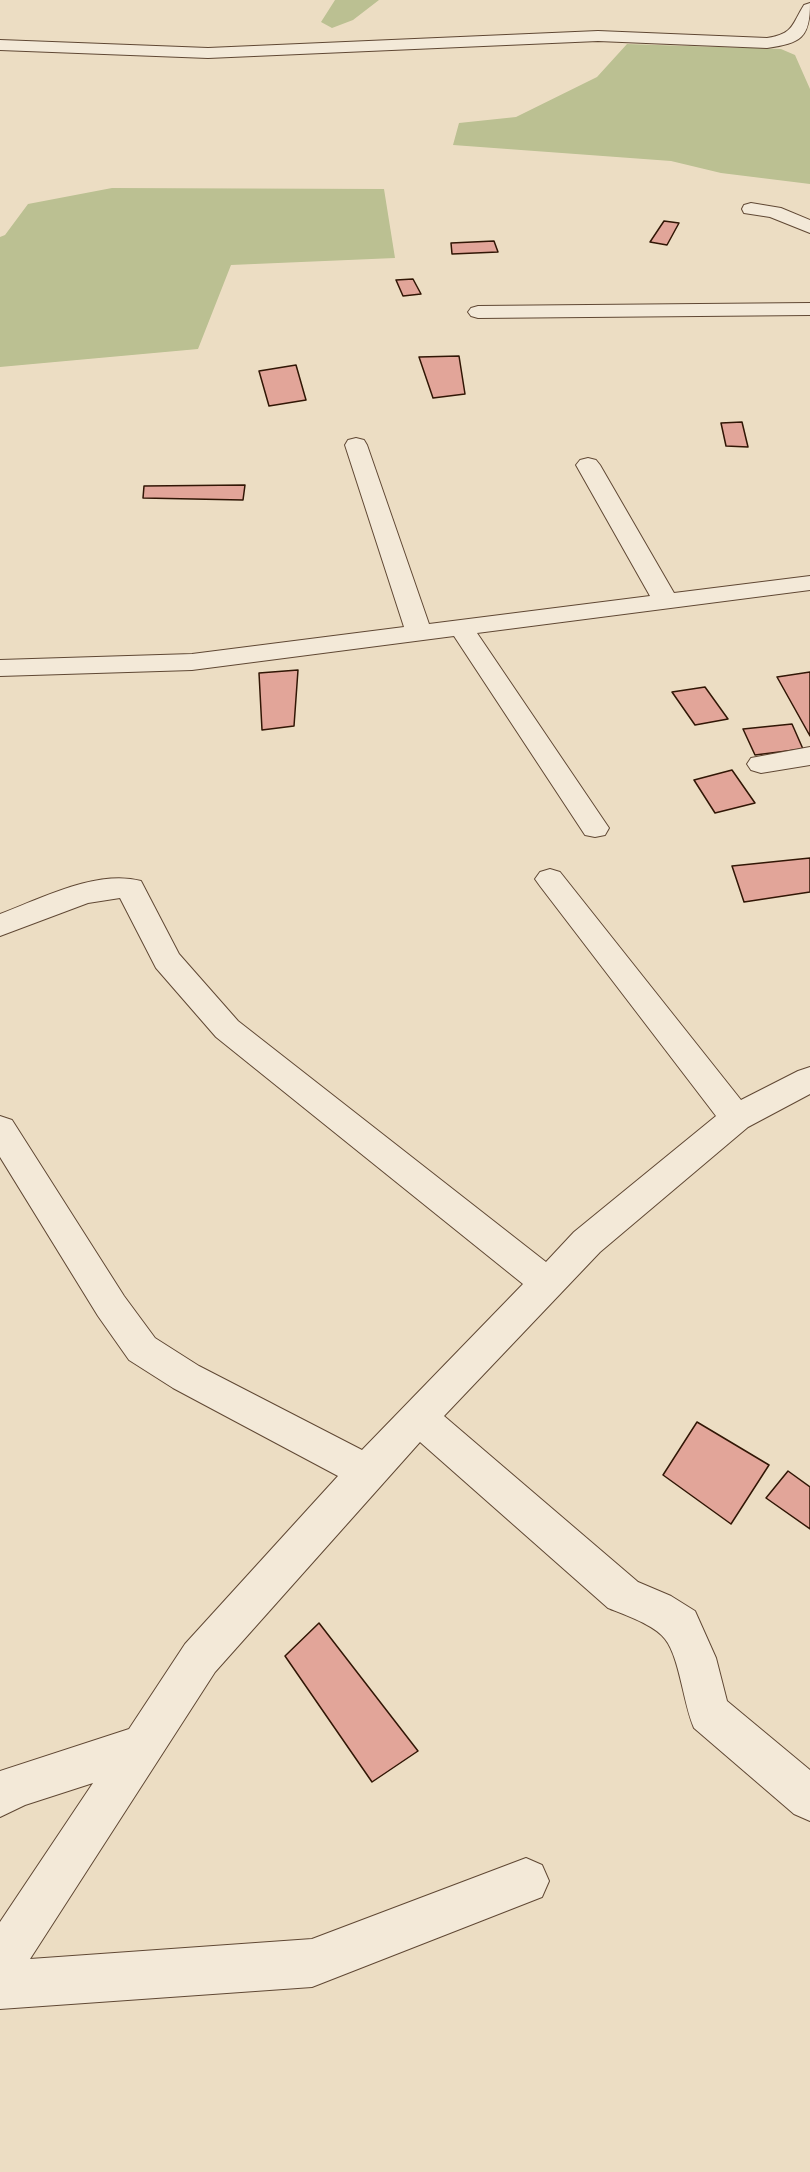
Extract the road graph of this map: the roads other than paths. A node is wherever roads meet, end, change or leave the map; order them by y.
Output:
1 (810, 8) edge
2 (782, 41) junction
3 (0, 45) edge
4 (802, 48) dead end
5 (752, 209) dead end
6 (810, 227) edge
7 (810, 309) edge
8 (478, 312) dead end
9 (356, 445) dead end
10 (588, 465) dead end
11 (810, 583) edge
12 (666, 601) junction
13 (461, 628) junction
14 (420, 633) junction
15 (0, 668) edge
16 (810, 756) edge
17 (761, 764) dead end
18 (595, 828) dead end
19 (550, 879) dead end
20 (0, 926) edge
21 (810, 1079) edge
22 (736, 1118) junction
23 (0, 1129) edge
24 (547, 1283) junction
25 (418, 1417) junction
26 (367, 1472) junction
27 (140, 1746) junction
28 (0, 1795) edge
29 (810, 1799) edge
30 (526, 1881) dead end
31 (0, 1964) edge
32 (0, 1985) edge

1 - 2 street
2 - 3 street
2 - 4 street
5 - 6 street
7 - 8 street
9 - 14 street
10 - 12 street
11 - 12 street
12 - 13 street
13 - 14 street
13 - 18 street
14 - 15 street
16 - 17 street
19 - 22 street
20 - 24 street
21 - 22 street
22 - 24 street
23 - 26 street
24 - 25 street
25 - 26 street
25 - 29 street
26 - 27 street
27 - 28 street
27 - 31 street
30 - 32 street

